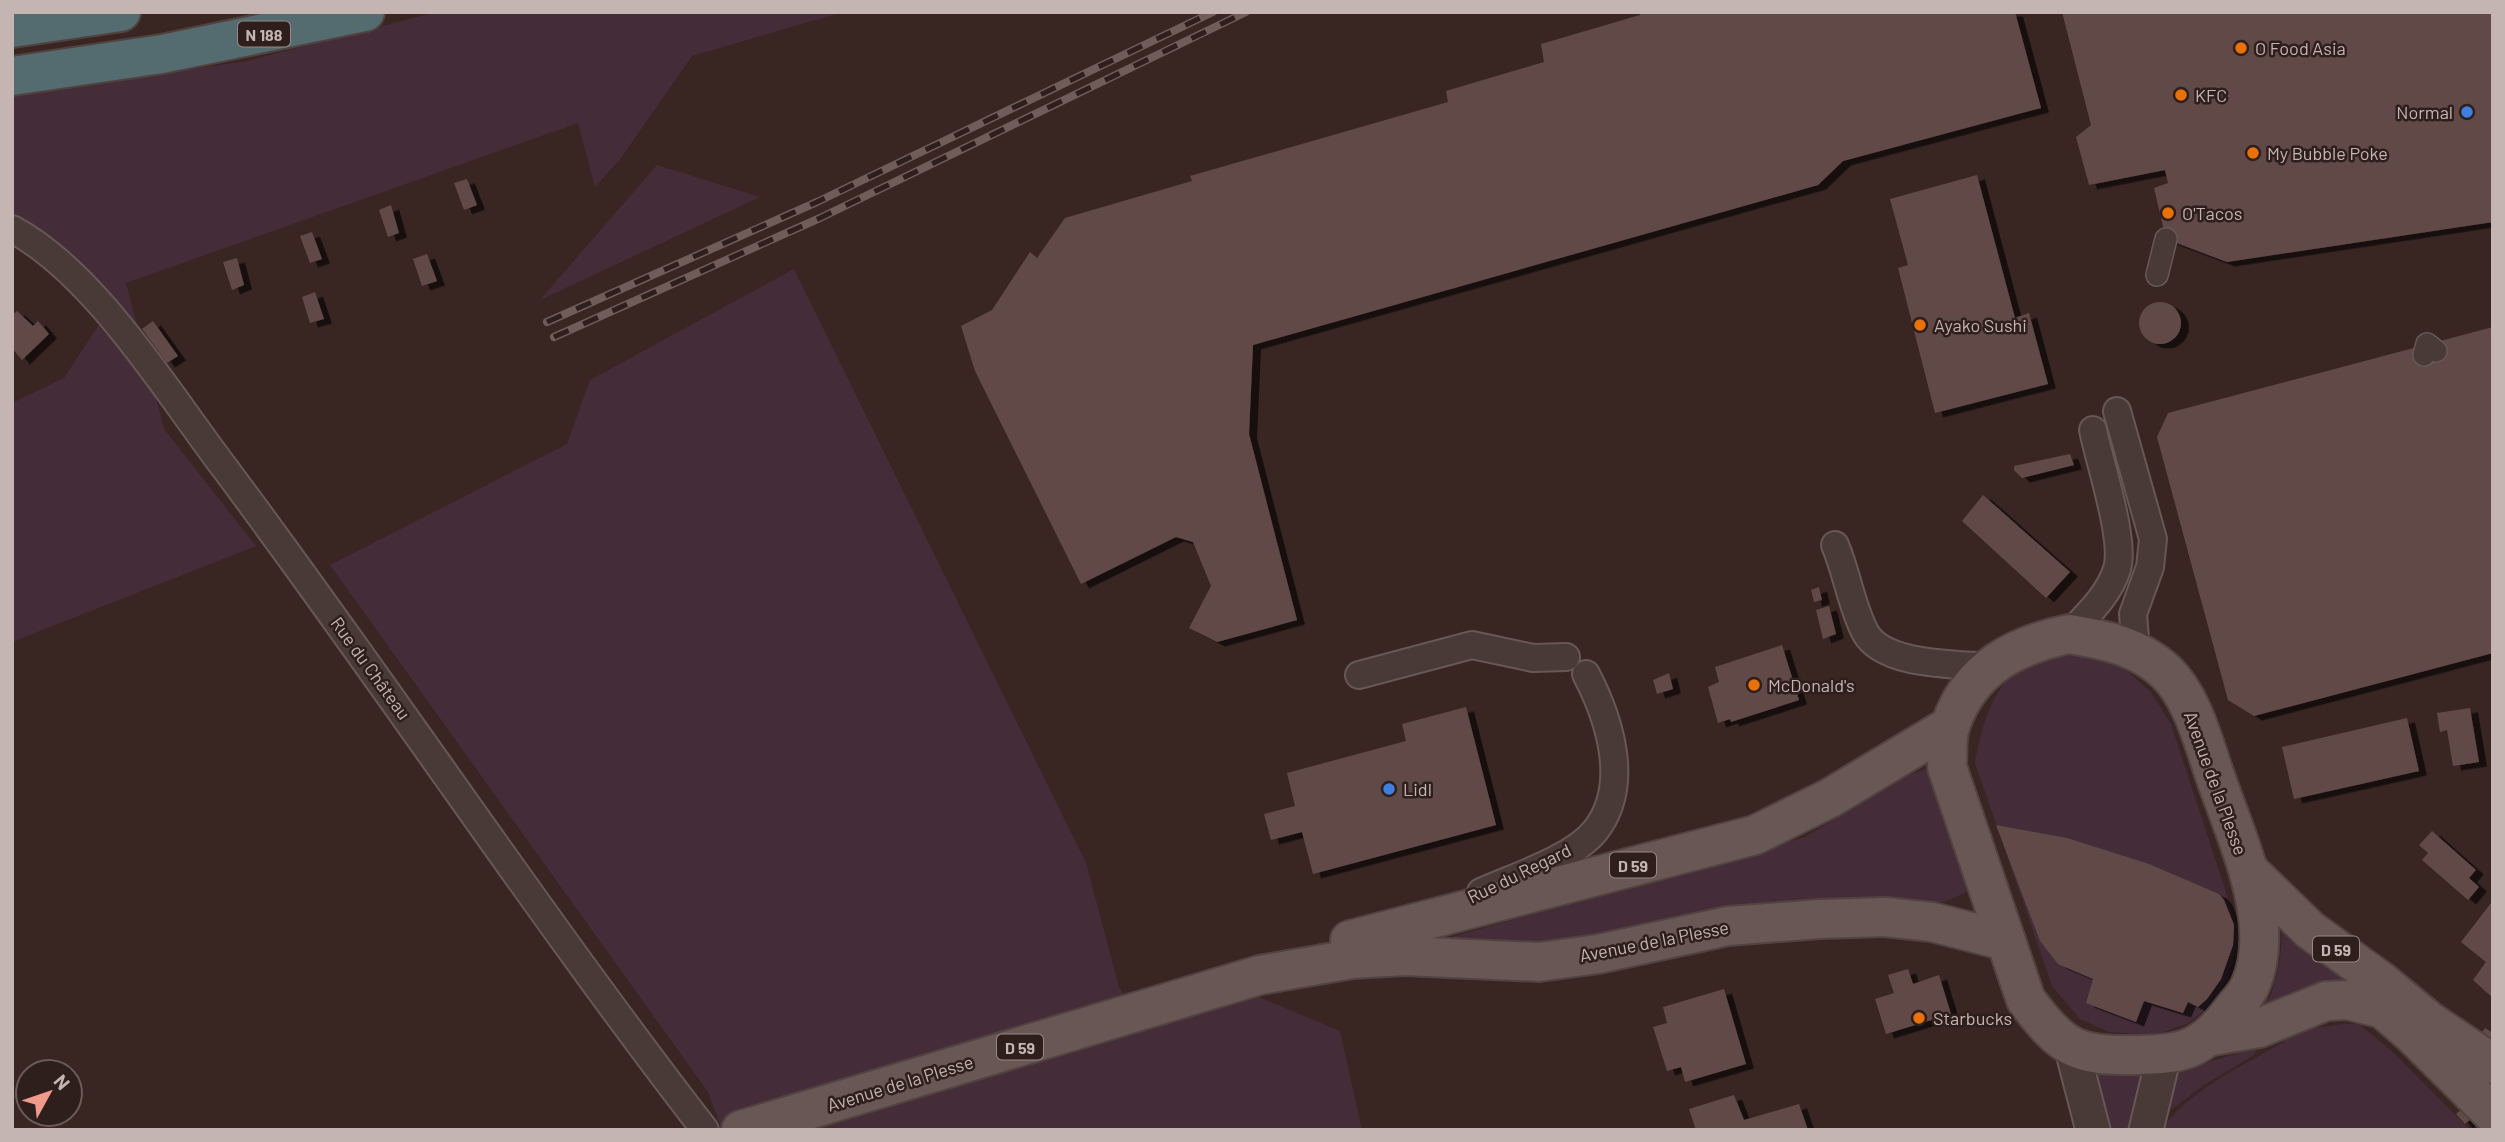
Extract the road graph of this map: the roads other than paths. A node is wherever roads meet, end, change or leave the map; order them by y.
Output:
1 (121, 12) edge
2 (365, 12) edge
3 (12, 28) edge
4 (12, 76) edge
5 (12, 229) edge
6 (2166, 239) dead end
7 (2157, 275) dead end
8 (2117, 411) dead end
9 (2093, 430) dead end
10 (1835, 545) dead end
11 (2069, 634) junction
12 (2136, 650) junction
13 (1566, 657) dead end
14 (1990, 667) junction
15 (1586, 674) dead end
16 (1359, 675) dead end
17 (1950, 726) junction
18 (2249, 871) junction
19 (1404, 928) junction
20 (2006, 941) junction
21 (1300, 966) junction
22 (2212, 1036) junction
23 (2072, 1049) junction
24 (2164, 1055) junction
25 (2493, 1064) edge
26 (2493, 1114) edge
27 (705, 1130) edge
28 (741, 1130) edge
29 (2092, 1130) edge
30 (2146, 1130) edge

1 - 3 highway
2 - 4 highway, N 188
5 - 27 street, Rue du Château
6 - 7 street
8 - 12 street
9 - 11 street
10 - 14 street
11 - 12 main road, Avenue de la Plesse
11 - 14 main road, Avenue de la Plesse
12 - 18 main road, Avenue de la Plesse
13 - 16 street
14 - 17 main road, Avenue de la Plesse
15 - 19 street, Rue du Regard
17 - 19 main road, Avenue de la Plesse / D 59
17 - 20 main road, Avenue de la Plesse
18 - 22 main road, Avenue de la Plesse
18 - 25 main road, Avenue de la Plesse / D 59
19 - 21 main road, Avenue de la Plesse / D 59
20 - 21 main road, Avenue de la Plesse / D 59
20 - 23 main road, Avenue de la Plesse
21 - 28 main road, Avenue de la Plesse / D 59
22 - 24 main road, Avenue de la Plesse
22 - 26 main road, Avenue de la Plesse
23 - 24 main road, Avenue de la Plesse
23 - 29 street
24 - 30 street

